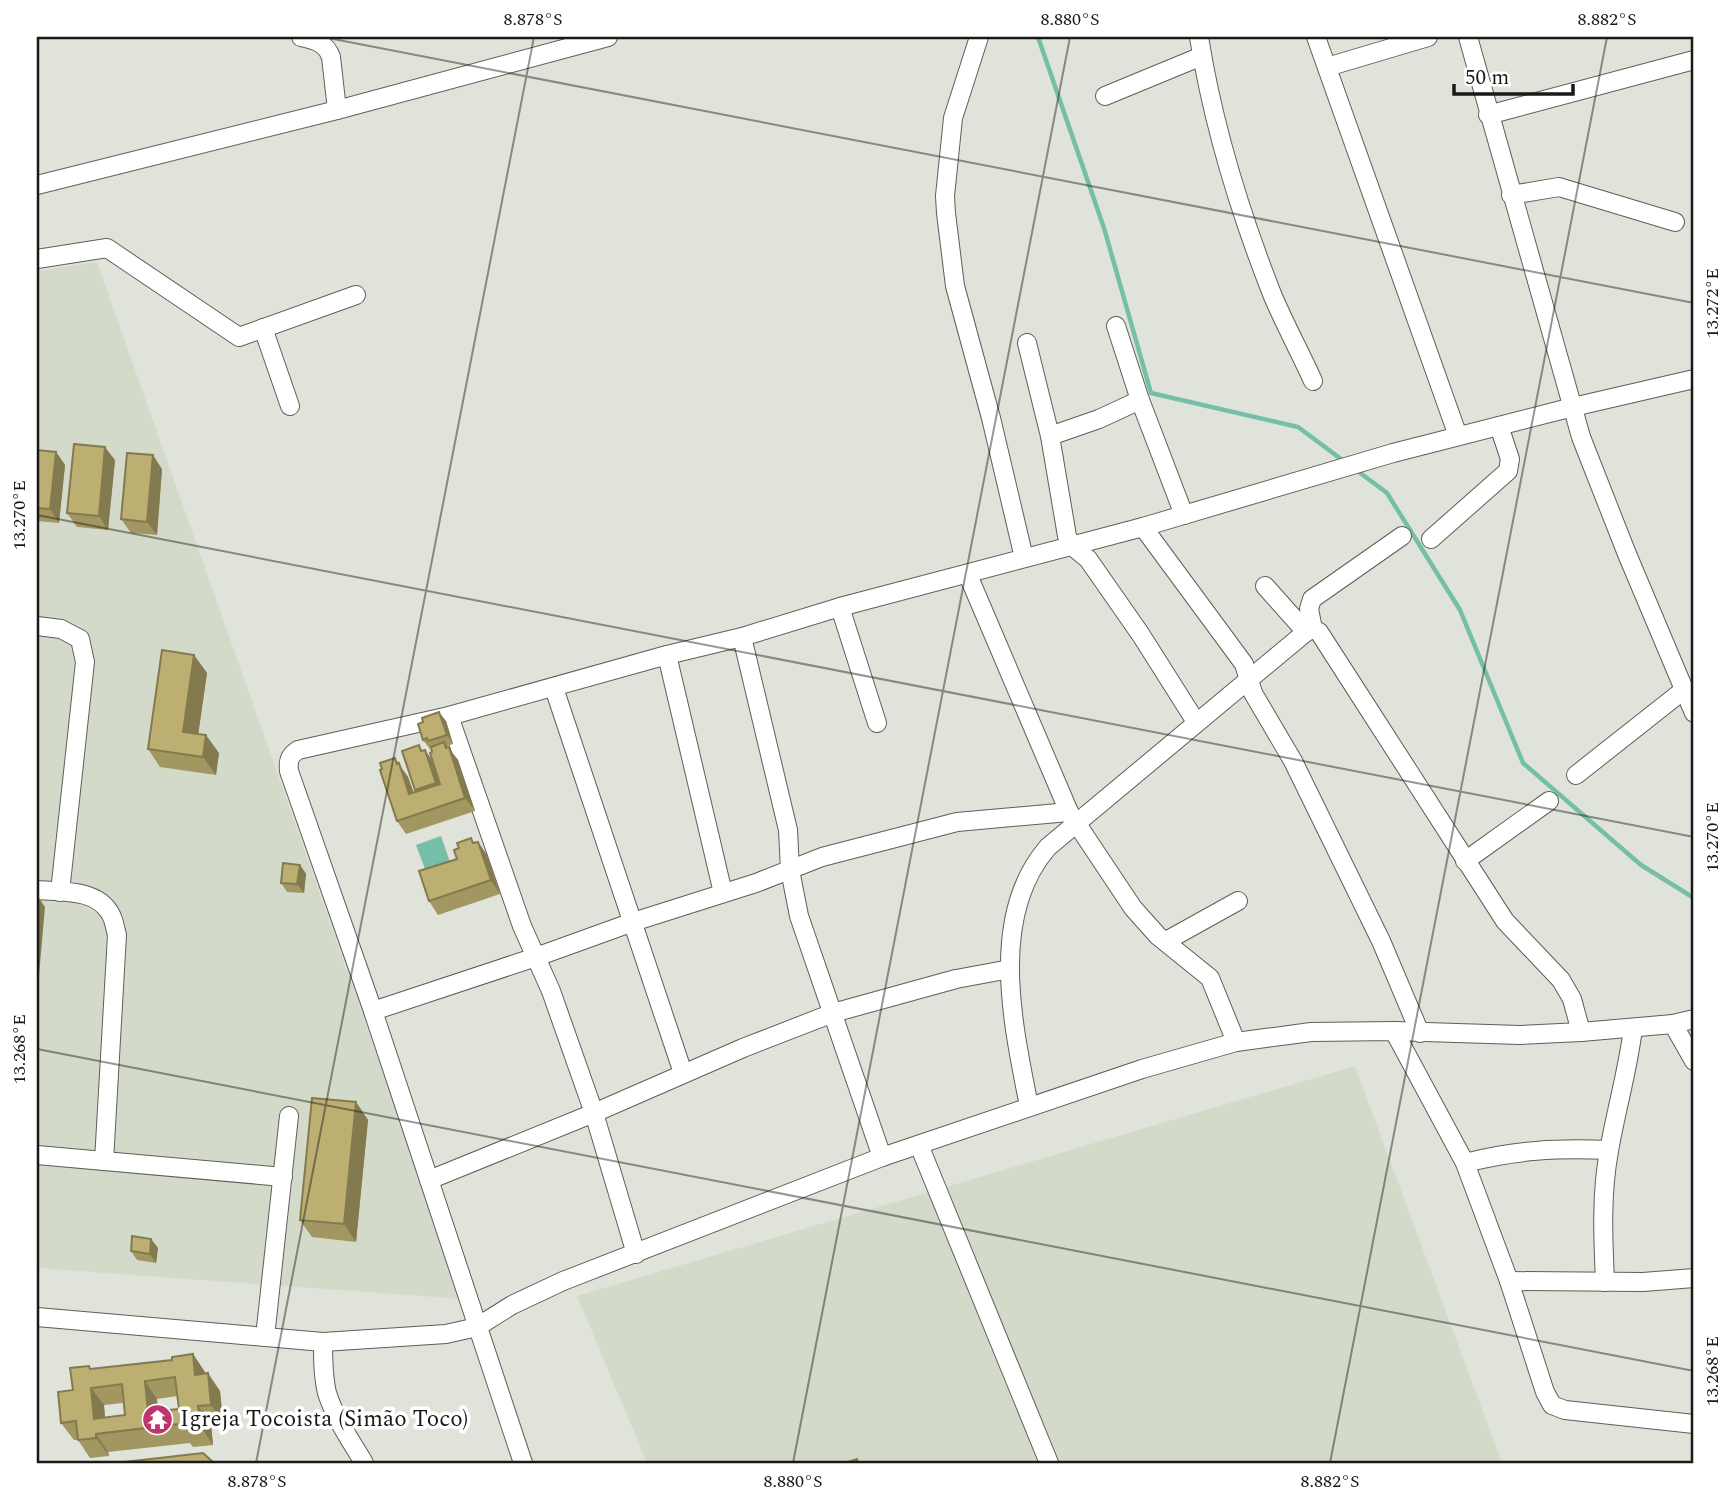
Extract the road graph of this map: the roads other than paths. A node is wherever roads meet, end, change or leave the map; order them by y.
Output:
1 (301, 37) edge
2 (608, 37) edge
3 (979, 37) edge
4 (1199, 37) edge
5 (1315, 37) edge
6 (1428, 37) edge
7 (1468, 37) edge
8 (1202, 56) junction
9 (1694, 60) edge
10 (1327, 67) junction
11 (1105, 96) dead end
12 (337, 110) junction
13 (1488, 115) junction
14 (37, 185) edge
15 (1511, 195) junction
16 (1675, 222) dead end
17 (37, 259) edge
18 (356, 295) dead end
19 (1116, 326) dead end
20 (263, 328) junction
21 (1027, 343) dead end
22 (1694, 379) edge
23 (1313, 381) dead end
24 (1140, 400) junction
25 (290, 406) dead end
26 (1573, 407) junction
27 (1499, 425) junction
28 (1050, 436) junction
29 (1458, 436) junction
30 (1184, 515) junction
31 (1143, 527) junction
32 (1402, 536) dead end
33 (1431, 539) dead end
34 (1072, 546) junction
35 (1024, 558) junction
36 (968, 575) junction
37 (1265, 586) dead end
38 (840, 607) junction
39 (37, 626) edge
40 (1310, 631) junction
41 (742, 637) junction
42 (667, 655) junction
43 (1249, 681) junction
44 (554, 688) junction
45 (1685, 689) junction
46 (1694, 713) edge
47 (449, 716) junction
48 (1196, 722) junction
49 (877, 723) dead end
50 (1576, 775) dead end
51 (1549, 802) dead end
52 (1072, 818) junction
53 (1465, 861) junction
54 (790, 870) junction
55 (37, 890) edge
56 (60, 892) junction
57 (723, 893) junction
58 (1238, 901) dead end
59 (633, 922) junction
60 (1166, 941) junction
61 (536, 957) junction
62 (1010, 969) junction
63 (373, 1011) junction
64 (833, 1013) junction
65 (1694, 1019) edge
66 (1673, 1024) junction
67 (1633, 1028) junction
68 (1394, 1031) junction
69 (1581, 1032) junction
70 (1420, 1033) junction
71 (1236, 1042) junction
72 (1694, 1062) edge
73 (683, 1073) junction
74 (1029, 1106) junction
75 (594, 1113) junction
76 (289, 1116) dead end
77 (919, 1145) junction
78 (1609, 1150) junction
79 (37, 1155) edge
80 (882, 1157) junction
81 (104, 1161) junction
82 (1465, 1163) junction
83 (283, 1177) junction
84 (429, 1180) junction
85 (636, 1254) junction
86 (1694, 1278) edge
87 (1509, 1281) junction
88 (1605, 1282) junction
89 (37, 1317) edge
90 (477, 1327) junction
91 (265, 1337) junction
92 (323, 1342) junction
93 (1694, 1424) edge
94 (364, 1463) edge
95 (523, 1463) edge
96 (1049, 1463) edge

1 - 12 street
2 - 12 street
3 - 35 street
4 - 8 street
5 - 10 street
6 - 10 street
7 - 13 street
8 - 11 street
8 - 23 street
9 - 13 street
10 - 29 street
12 - 14 street
13 - 15 street
15 - 16 street
15 - 26 street
17 - 20 street
18 - 20 street
19 - 24 street
20 - 25 street
21 - 28 street
22 - 26 street
24 - 28 street
24 - 30 street
26 - 27 street
26 - 45 street
27 - 29 street
27 - 33 street
28 - 34 street
29 - 30 street
30 - 31 street
31 - 34 street
31 - 43 street
32 - 40 street
34 - 35 street
34 - 48 street
35 - 36 street
36 - 38 street
36 - 52 street
37 - 40 street
38 - 41 street
38 - 49 street
39 - 56 street
40 - 43 street
40 - 53 street
41 - 42 street
41 - 54 street
42 - 44 street
42 - 57 street
43 - 48 street
43 - 70 street
44 - 47 street
44 - 59 street
45 - 46 street
45 - 50 street
47 - 61 street
47 - 63 street
48 - 52 street
51 - 53 street
52 - 54 street
52 - 60 street
52 - 62 street
53 - 69 street
54 - 57 street
54 - 64 street
55 - 56 street
56 - 81 street
57 - 59 street
58 - 60 street
59 - 61 street
59 - 73 street
60 - 71 street
61 - 63 street
61 - 75 street
62 - 64 street
62 - 74 street
63 - 84 street
64 - 73 street
64 - 80 street
65 - 66 street
66 - 67 street
66 - 72 street
67 - 69 street
67 - 78 street
68 - 70 street
68 - 71 street
68 - 82 street
69 - 70 street
71 - 74 street
73 - 75 street
74 - 77 street
75 - 84 street
75 - 85 street
76 - 83 street
77 - 80 street
77 - 96 street
78 - 82 street
78 - 88 street
79 - 81 street
80 - 85 street
81 - 83 street
82 - 87 street
83 - 91 street
84 - 90 street
85 - 90 street
86 - 88 street
87 - 88 street
87 - 93 street
89 - 91 street
90 - 92 street
90 - 95 street
91 - 92 street
92 - 94 street

